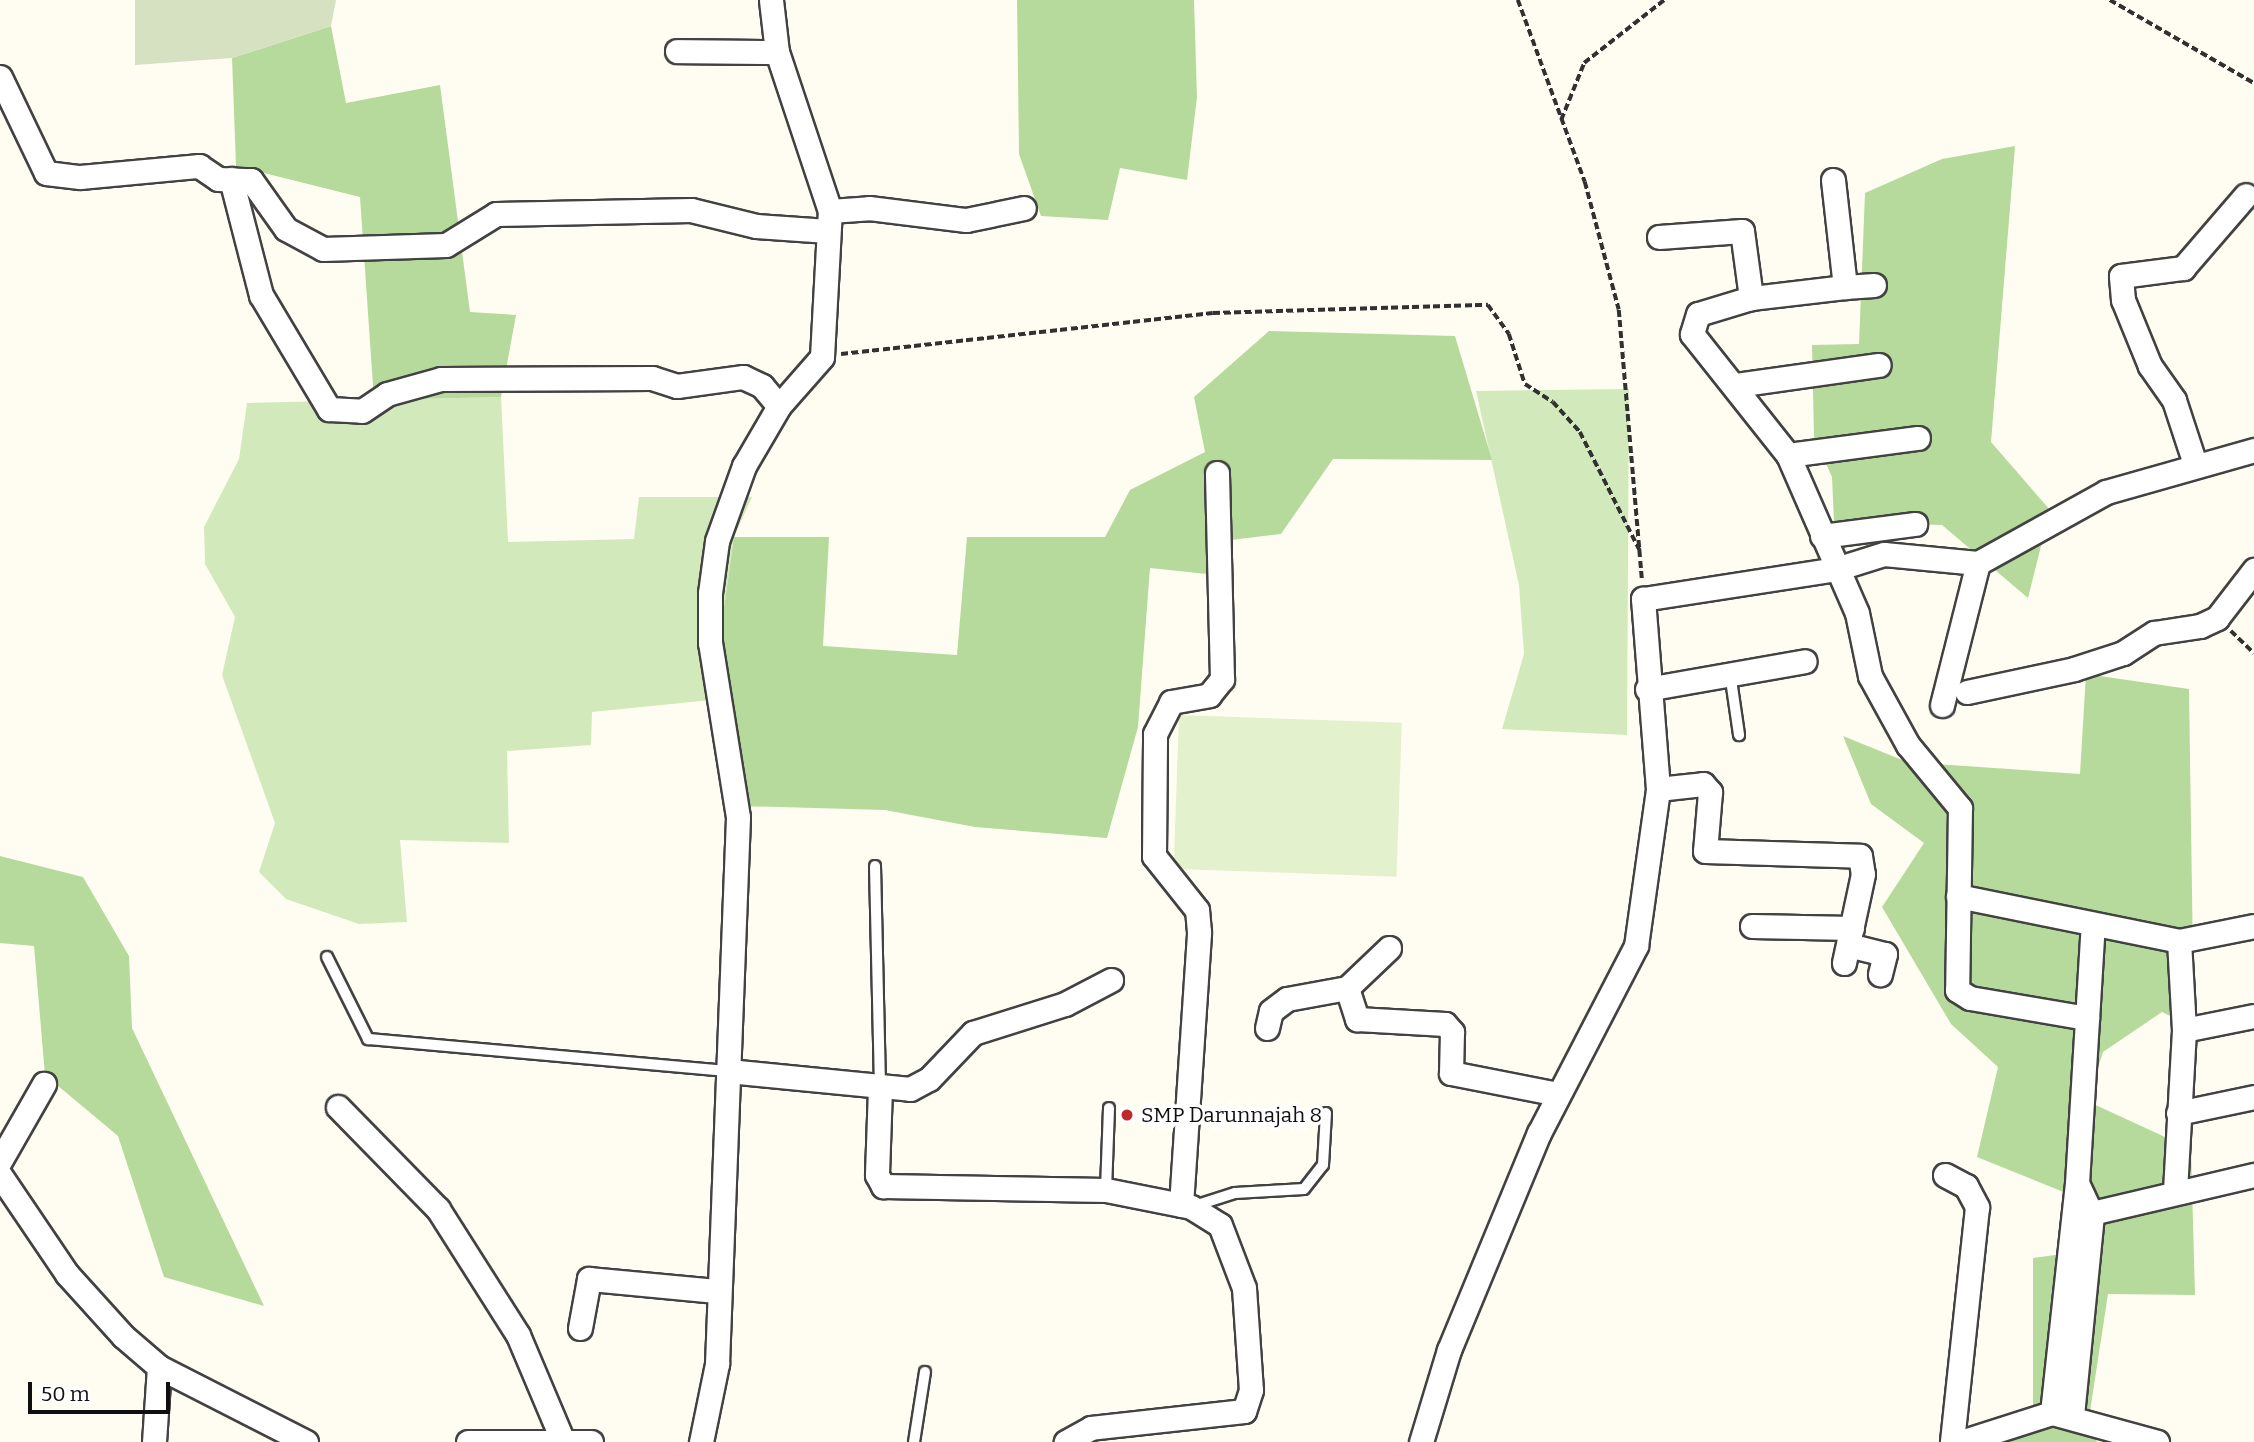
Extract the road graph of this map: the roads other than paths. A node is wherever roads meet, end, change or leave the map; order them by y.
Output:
1 (771, 0) edge
2 (677, 51) dead end
3 (776, 52) junction
4 (0, 77) edge
5 (231, 179) junction
6 (1833, 180) dead end
7 (2246, 195) dead end
8 (1024, 208) dead end
9 (829, 221) junction
10 (1659, 237) dead end
11 (1874, 285) dead end
12 (1845, 287) junction
13 (1751, 299) junction
14 (1879, 365) dead end
15 (1736, 386) junction
16 (779, 406) junction
17 (1918, 438) dead end
18 (2254, 450) edge
19 (1788, 455) junction
20 (2195, 464) junction
21 (1217, 472) dead end
22 (1915, 524) dead end
23 (1822, 536) junction
24 (1978, 563) junction
25 (1836, 569) junction
26 (2254, 570) edge
27 (1805, 661) dead end
28 (1730, 673) junction
29 (1647, 689) junction
30 (1967, 692) dead end
31 (1942, 705) dead end
32 (1739, 735) dead end
33 (1658, 789) junction
34 (875, 866) dead end
35 (1958, 896) junction
36 (2093, 925) junction
37 (1752, 926) dead end
38 (2254, 926) edge
39 (2179, 941) junction
40 (1848, 946) junction
41 (1389, 948) dead end
42 (327, 957) dead end
43 (1880, 974) dead end
44 (1111, 980) dead end
45 (1347, 988) junction
46 (2254, 1016) edge
47 (2087, 1018) junction
48 (1267, 1028) dead end
49 (2184, 1030) junction
50 (729, 1071) junction
51 (44, 1084) dead end
52 (880, 1088) junction
53 (1559, 1094) junction
54 (2254, 1097) edge
55 (338, 1107) dead end
56 (1109, 1108) dead end
57 (1326, 1113) dead end
58 (2178, 1113) junction
59 (0, 1161) edge
60 (0, 1175) edge
61 (1945, 1175) dead end
62 (2254, 1175) edge
63 (2077, 1183) junction
64 (1106, 1190) junction
65 (2175, 1191) junction
66 (1186, 1205) junction
67 (2092, 1214) junction
68 (2068, 1218) junction
69 (715, 1291) junction
70 (580, 1328) dead end
71 (159, 1367) junction
72 (925, 1373) dead end
73 (2062, 1414) junction
74 (562, 1439) junction
75 (2153, 1441) edge
76 (154, 1442) edge
77 (306, 1442) edge
78 (468, 1442) edge
79 (591, 1442) edge
80 (701, 1442) edge
81 (914, 1442) edge
82 (1066, 1442) edge
83 (1421, 1442) edge
84 (1952, 1442) edge
85 (1961, 1442) edge

1 - 3 street
2 - 3 street
3 - 9 street
4 - 5 street
5 - 9 street
5 - 16 street
6 - 12 street
7 - 20 street
8 - 9 street
9 - 16 street
10 - 13 street
11 - 12 street
12 - 13 street
13 - 15 street
14 - 15 street
15 - 19 street
16 - 50 street
17 - 19 street
18 - 20 street
19 - 23 street
20 - 24 street
21 - 66 street
22 - 23 street
23 - 25 street
24 - 25 street
24 - 31 street
25 - 29 street
25 - 35 street
26 - 30 street
27 - 28 street
28 - 29 street
28 - 32 lane
29 - 33 street
33 - 40 street
33 - 53 street
34 - 52 lane
35 - 36 street
35 - 47 street
36 - 39 street
36 - 47 street
37 - 40 street
38 - 39 street
39 - 49 street
40 - 43 street
41 - 45 street
42 - 50 lane
44 - 52 street
45 - 48 street
45 - 53 street
46 - 49 street
47 - 63 street
49 - 58 street
50 - 52 street
50 - 69 street
51 - 59 street
52 - 64 street
53 - 83 street
54 - 58 street
55 - 74 street
56 - 64 lane
57 - 66 lane
58 - 65 street
60 - 71 street
61 - 84 street
62 - 65 street
63 - 67 street
63 - 68 street
64 - 66 street
65 - 67 street
66 - 82 street
67 - 68 street
67 - 73 street
68 - 73 street
69 - 70 street
69 - 80 street
71 - 76 street
71 - 77 street
72 - 81 lane
73 - 75 street
73 - 85 street
74 - 78 street
74 - 79 street

